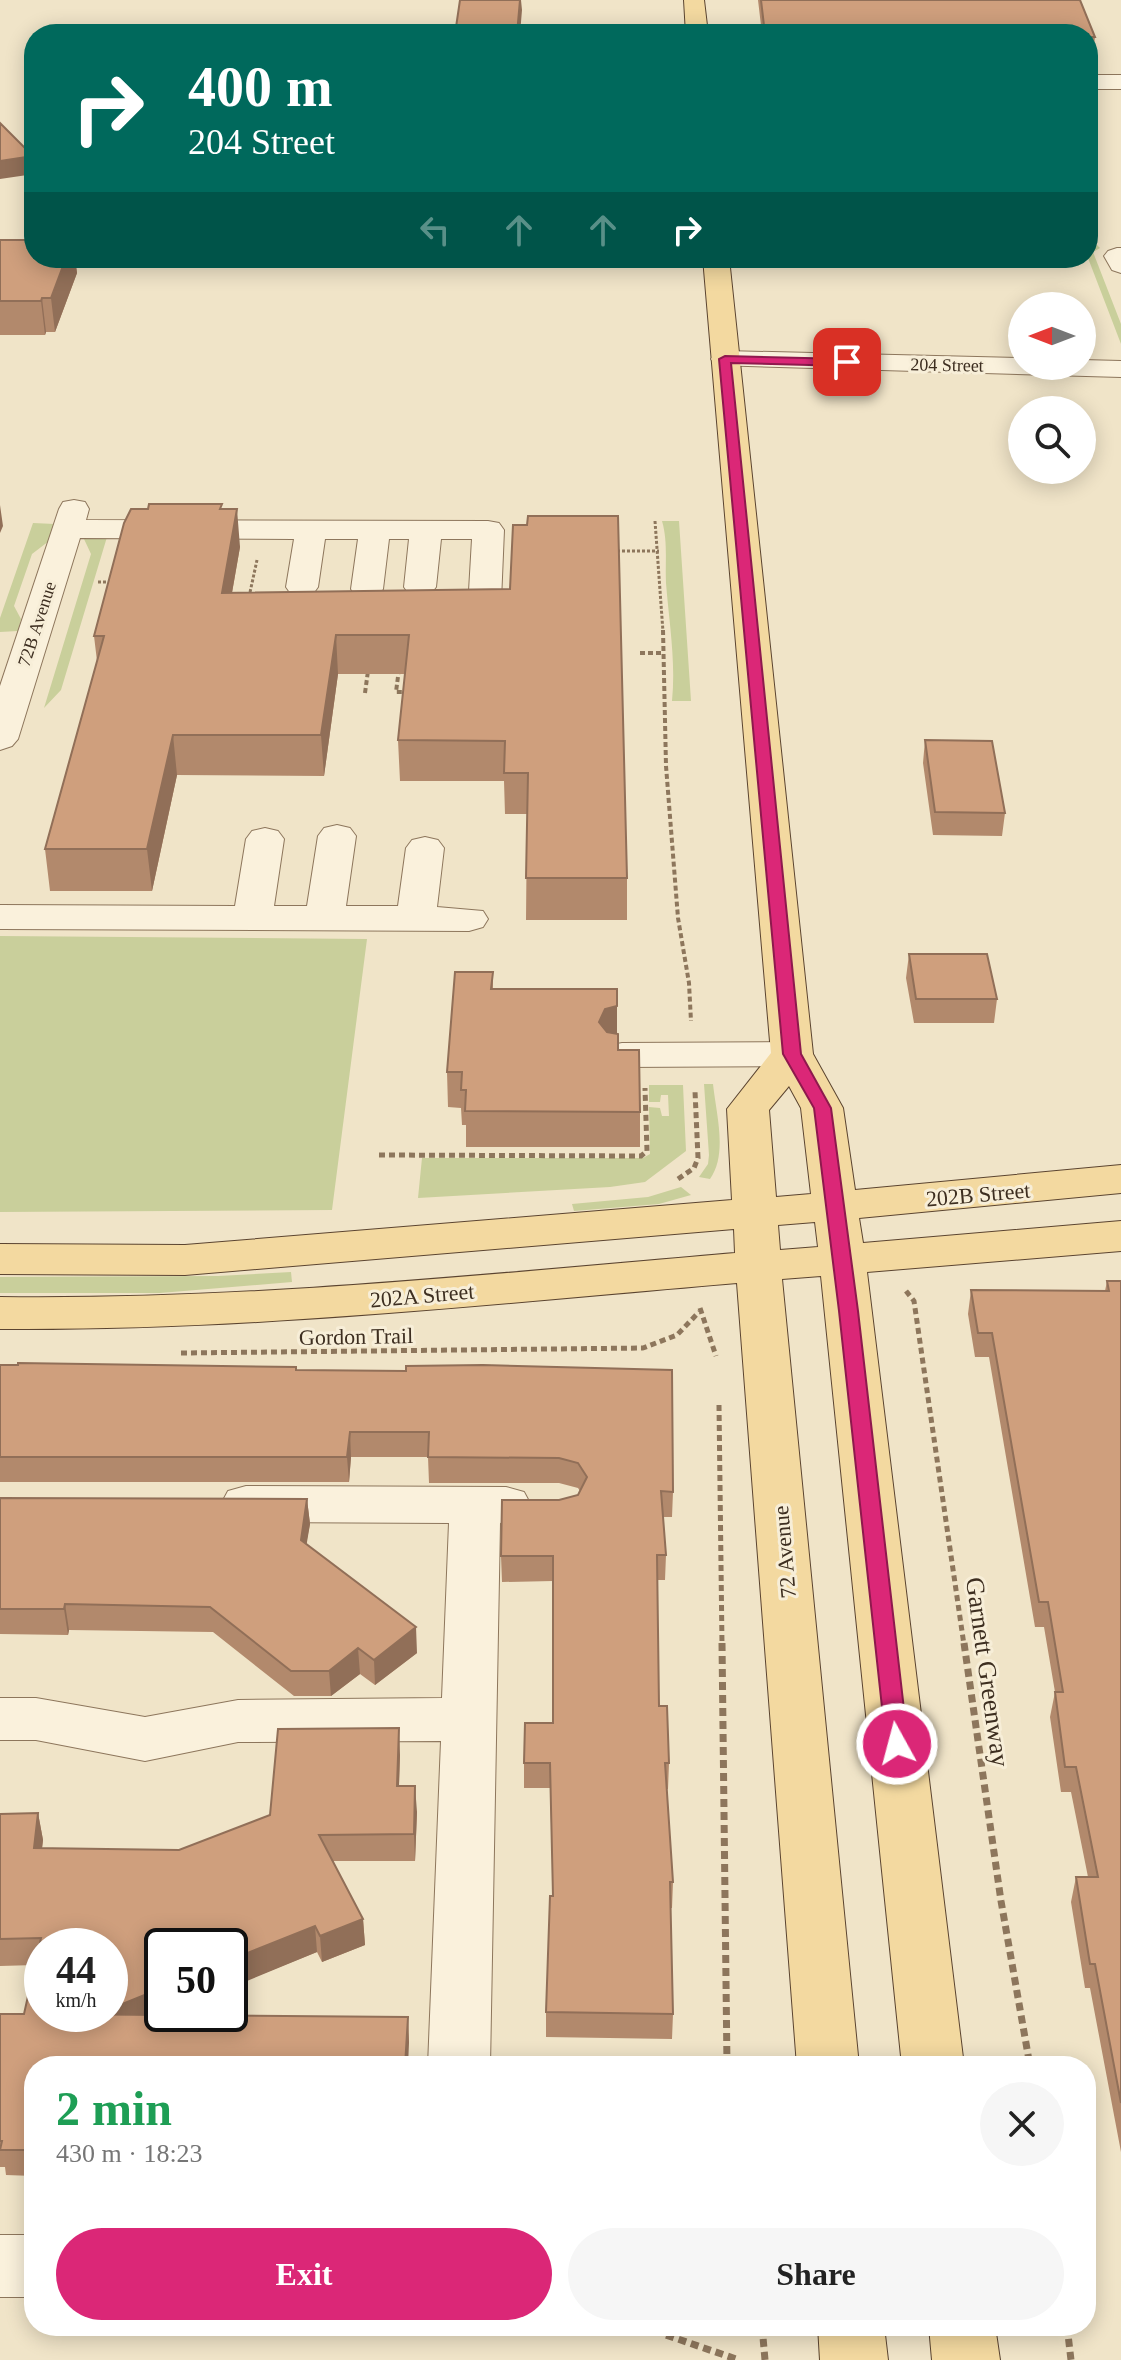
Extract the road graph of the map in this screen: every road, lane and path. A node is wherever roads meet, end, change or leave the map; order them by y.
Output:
1 (694, 0) edge
2 (696, 24) edge
3 (1098, 82) edge
4 (1121, 82) edge
5 (717, 268) edge
6 (725, 359) junction
7 (1121, 369) edge
8 (655, 521) dead end
9 (311, 530) junction
10 (375, 530) junction
11 (426, 530) junction
12 (488, 541) junction
13 (523, 541) edge
14 (598, 551) edge
15 (659, 551) junction
16 (98, 582) dead end
17 (107, 582) edge
18 (302, 587) dead end
19 (367, 589) edge
20 (16, 642) edge
21 (640, 653) dead end
22 (662, 653) junction
23 (399, 664) edge
24 (415, 692) edge
25 (0, 739) edge
26 (337, 836) dead end
27 (265, 839) dead end
28 (425, 848) dead end
29 (0, 917) edge
30 (253, 917) junction
31 (325, 918) junction
32 (416, 918) junction
33 (469, 919) dead end
34 (792, 1054) junction
35 (633, 1055) joint
36 (693, 1055) junction
37 (379, 1155) dead end
38 (1121, 1179) edge
39 (669, 1183) dead end
40 (835, 1205) junction
41 (755, 1212) junction
42 (1121, 1236) edge
43 (0, 1259) edge
44 (843, 1260) junction
45 (759, 1266) junction
46 (903, 1287) dead end
47 (0, 1313) edge
48 (167, 1353) dead end
49 (719, 1365) dead end
50 (719, 1394) dead end
51 (206, 1504) edge
52 (545, 1504) edge
53 (475, 1506) junction
54 (0, 1719) edge
55 (471, 1719) junction
56 (459, 2056) edge
57 (727, 2056) edge
58 (827, 2056) edge
59 (932, 2056) edge
60 (1028, 2056) edge
61 (0, 2266) edge
62 (24, 2266) edge
63 (669, 2336) edge
64 (763, 2336) edge
65 (852, 2336) edge
66 (963, 2336) edge
67 (1068, 2336) edge
68 (739, 2360) edge
69 (765, 2360) edge
70 (854, 2360) edge
71 (966, 2360) edge
72 (1071, 2360) edge

1 - 2 main road
3 - 4 street
5 - 6 main road
6 - 7 street, 204 Street
6 - 34 main road
8 - 15 path
9 - 10 street
9 - 18 street
9 - 20 street, 72B Avenue
10 - 11 street
10 - 19 street
11 - 12 street
11 - 12 street
12 - 13 street
14 - 15 path
15 - 22 path
16 - 17 path
20 - 25 street, 72B Avenue
21 - 22 path
22 - 36 path
23 - 24 path
26 - 31 street
27 - 30 street
28 - 32 street
29 - 30 street
30 - 31 street
31 - 32 street
32 - 33 street
34 - 36 street
34 - 40 main road
34 - 41 main road, 72 Avenue
35 - 36 street
35 - 37 path
36 - 39 path
38 - 40 main road, 202B Street
40 - 41 main road
40 - 44 main road
41 - 43 main road
41 - 45 main road, 72 Avenue
42 - 44 main road
44 - 45 main road, 202A Street
44 - 59 main road
45 - 47 main road, 202A Street
45 - 58 main road, 72 Avenue
46 - 60 path, Garnett Greenway
48 - 49 path, Gordon Trail
50 - 57 path
51 - 53 street
52 - 53 street
53 - 55 street
54 - 55 street
55 - 56 street
61 - 62 street
63 - 68 path
64 - 69 path
65 - 70 main road
66 - 71 main road
67 - 72 path

